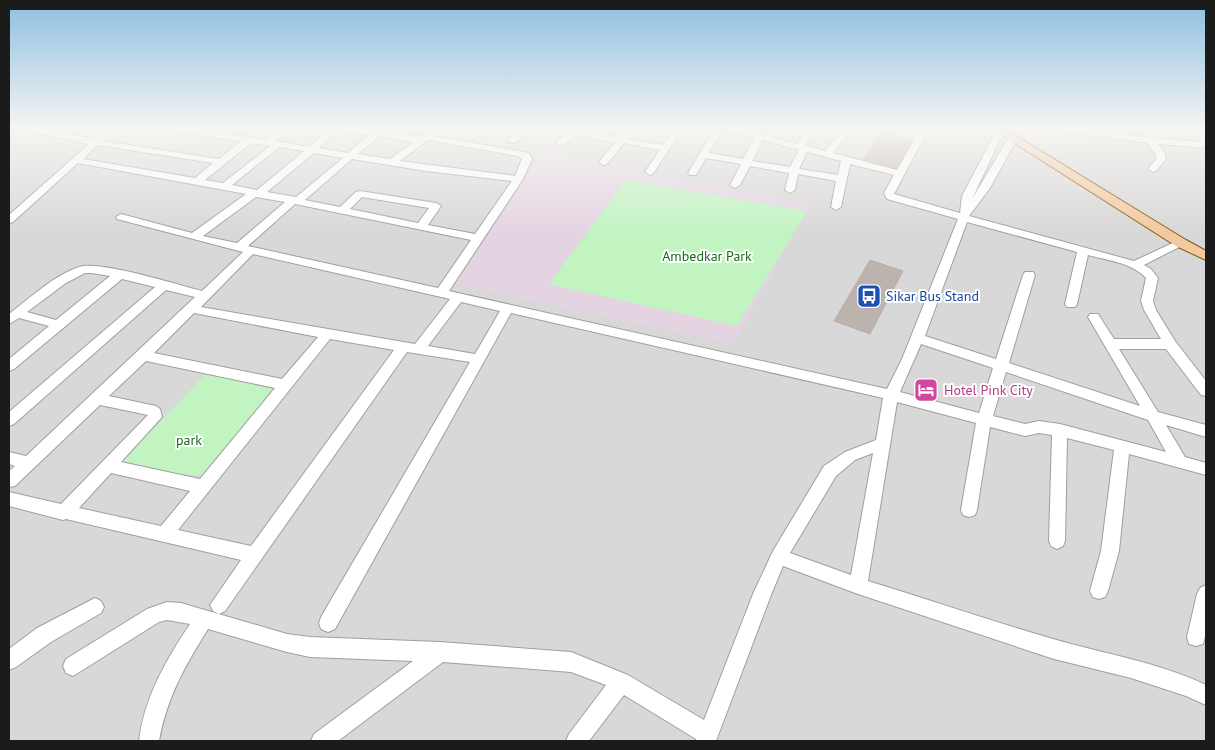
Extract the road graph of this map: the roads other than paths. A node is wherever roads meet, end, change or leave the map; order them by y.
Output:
1 (72, 163) edge
2 (92, 163) edge
3 (221, 163) edge
4 (251, 163) edge
5 (297, 163) edge
6 (340, 163) edge
7 (400, 163) edge
8 (525, 163) edge
9 (655, 163) edge
10 (699, 163) edge
11 (746, 163) edge
12 (753, 163) edge
13 (796, 163) edge
14 (845, 163) edge
15 (860, 163) edge
16 (906, 163) edge
17 (982, 163) edge
18 (997, 163) edge
19 (1051, 163) edge
20 (1158, 163) edge
21 (1153, 169) dead end
22 (794, 170) junction
23 (650, 172) dead end
24 (693, 173) dead end
25 (900, 174) junction
26 (518, 179) junction
27 (842, 179) junction
28 (197, 182) junction
29 (735, 185) dead end
30 (224, 187) junction
31 (790, 190) dead end
32 (256, 193) junction
33 (296, 200) junction
34 (836, 208) dead end
35 (343, 210) junction
36 (964, 213) junction
37 (122, 218) dead end
38 (9, 220) edge
39 (421, 226) junction
40 (194, 237) junction
41 (477, 238) junction
42 (1181, 243) junction
43 (246, 249) junction
44 (1083, 250) junction
45 (1206, 256) edge
46 (1135, 265) junction
47 (119, 275) junction
48 (1029, 275) dead end
49 (164, 285) junction
50 (441, 293) junction
51 (204, 296) junction
52 (458, 297) junction
53 (1071, 304) dead end
54 (508, 308) junction
55 (192, 309) junction
56 (16, 311) edge
57 (1094, 317) dead end
58 (59, 324) junction
59 (327, 334) junction
60 (917, 338) junction
61 (1110, 344) junction
62 (1170, 344) junction
63 (410, 349) junction
64 (143, 356) junction
65 (479, 360) junction
66 (1002, 365) junction
67 (9, 366) edge
68 (285, 385) junction
69 (1206, 391) edge
70 (891, 395) junction
71 (97, 399) junction
72 (1153, 416) junction
73 (9, 420) edge
74 (984, 421) junction
75 (1060, 430) junction
76 (1206, 431) edge
77 (883, 443) junction
78 (1122, 447) junction
79 (9, 458) edge
80 (1179, 460) junction
81 (28, 463) junction
82 (108, 466) junction
83 (1206, 469) edge
84 (9, 481) edge
85 (204, 487) junction
86 (9, 500) edge
87 (969, 510) dead end
88 (63, 513) junction
89 (165, 534) junction
90 (1057, 542) dead end
91 (255, 555) junction
92 (779, 557) junction
93 (858, 586) junction
94 (1099, 590) dead end
95 (1206, 594) edge
96 (219, 605) dead end
97 (95, 607) dead end
98 (204, 619) junction
99 (328, 624) dead end
100 (1196, 637) dead end
101 (440, 652) junction
102 (9, 660) edge
103 (73, 666) dead end
104 (620, 682) junction
105 (1206, 695) edge
106 (707, 738) edge
107 (149, 741) edge
108 (321, 741) edge
109 (576, 741) edge

1 - 38 street
2 - 28 street
3 - 28 street
4 - 30 street
5 - 32 street
6 - 33 street
7 - 26 street
8 - 26 street
9 - 23 street
10 - 24 street
11 - 29 street
12 - 22 street
13 - 22 street
14 - 27 street
15 - 25 street
16 - 25 street
17 - 36 street
18 - 36 street
19 - 42 main road
20 - 21 street
22 - 27 street
22 - 31 street
25 - 36 street
26 - 41 street
27 - 34 street
28 - 30 street
30 - 32 street
32 - 33 street
32 - 40 street
33 - 35 street
33 - 43 street
35 - 39 street
35 - 39 street
36 - 44 street
36 - 60 street
37 - 40 street
39 - 41 street
40 - 43 street
41 - 50 street
42 - 45 main road
42 - 46 street
43 - 50 street
43 - 51 street
44 - 46 street
44 - 53 street
46 - 62 street
47 - 49 street
47 - 56 street
47 - 58 street
48 - 66 street
49 - 51 street
49 - 73 street
50 - 52 street
51 - 55 street
52 - 54 street
52 - 63 street
54 - 65 street
54 - 70 street
55 - 59 street
55 - 64 street
56 - 58 street
57 - 61 street
58 - 67 street
59 - 63 street
59 - 68 street
60 - 66 street
60 - 70 street
61 - 62 street
61 - 72 street
62 - 69 street
63 - 65 street
63 - 91 street
64 - 68 street
64 - 71 street
65 - 99 street
66 - 72 street
66 - 74 street
68 - 85 street
70 - 74 street
70 - 77 street
71 - 81 street
71 - 82 street
72 - 76 street
72 - 80 street
74 - 75 street
74 - 87 street
75 - 78 street
75 - 90 street
77 - 92 street
77 - 93 street
78 - 80 street
78 - 94 street
79 - 81 street
80 - 83 street
81 - 84 street
82 - 85 street
82 - 88 street
85 - 89 street
86 - 88 street
88 - 89 street
89 - 91 street
91 - 96 street
92 - 93 street
92 - 106 street
93 - 105 street
95 - 100 street
97 - 102 street
98 - 101 street
98 - 103 street
98 - 107 street
101 - 104 street
101 - 108 street
104 - 106 street
104 - 109 street

